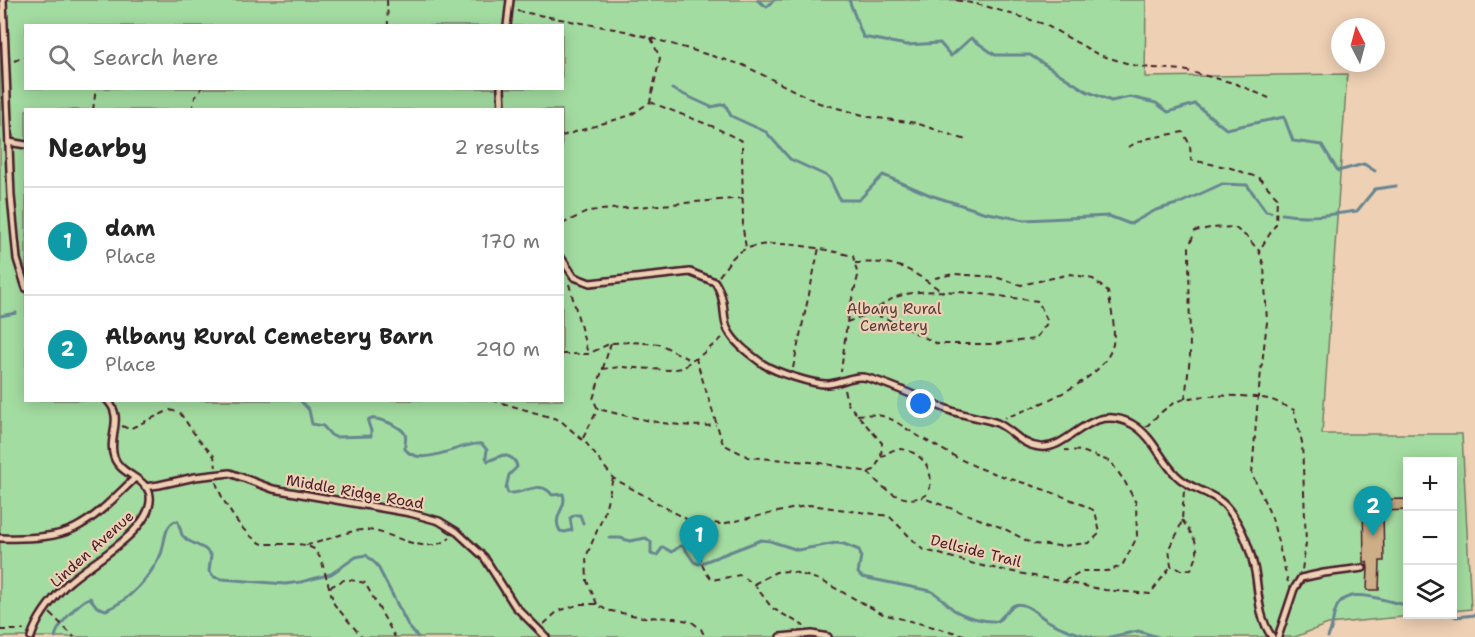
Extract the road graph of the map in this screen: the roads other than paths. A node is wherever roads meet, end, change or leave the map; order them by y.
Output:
1 (3, 0) edge
2 (510, 0) edge
3 (507, 24) edge
4 (3, 64) edge
5 (501, 90) edge
6 (502, 108) edge
7 (9, 142) junction
8 (24, 145) edge
9 (564, 263) edge
10 (24, 282) edge
11 (108, 402) edge
12 (135, 478) junction
13 (145, 487) junction
14 (0, 538) edge
15 (1363, 568) dead end
16 (31, 637) edge
17 (546, 637) edge
18 (780, 637) edge
19 (828, 637) edge
20 (1272, 637) edge
21 (1278, 637) edge

1 - 4 lane
2 - 3 lane
4 - 7 lane
5 - 6 lane
7 - 8 lane
7 - 10 lane
9 - 20 lane
11 - 12 lane
12 - 13 lane
12 - 14 lane, Linden Avenue
13 - 16 lane, Linden Avenue
13 - 17 lane, Middle Ridge Road
15 - 21 lane
18 - 19 lane

